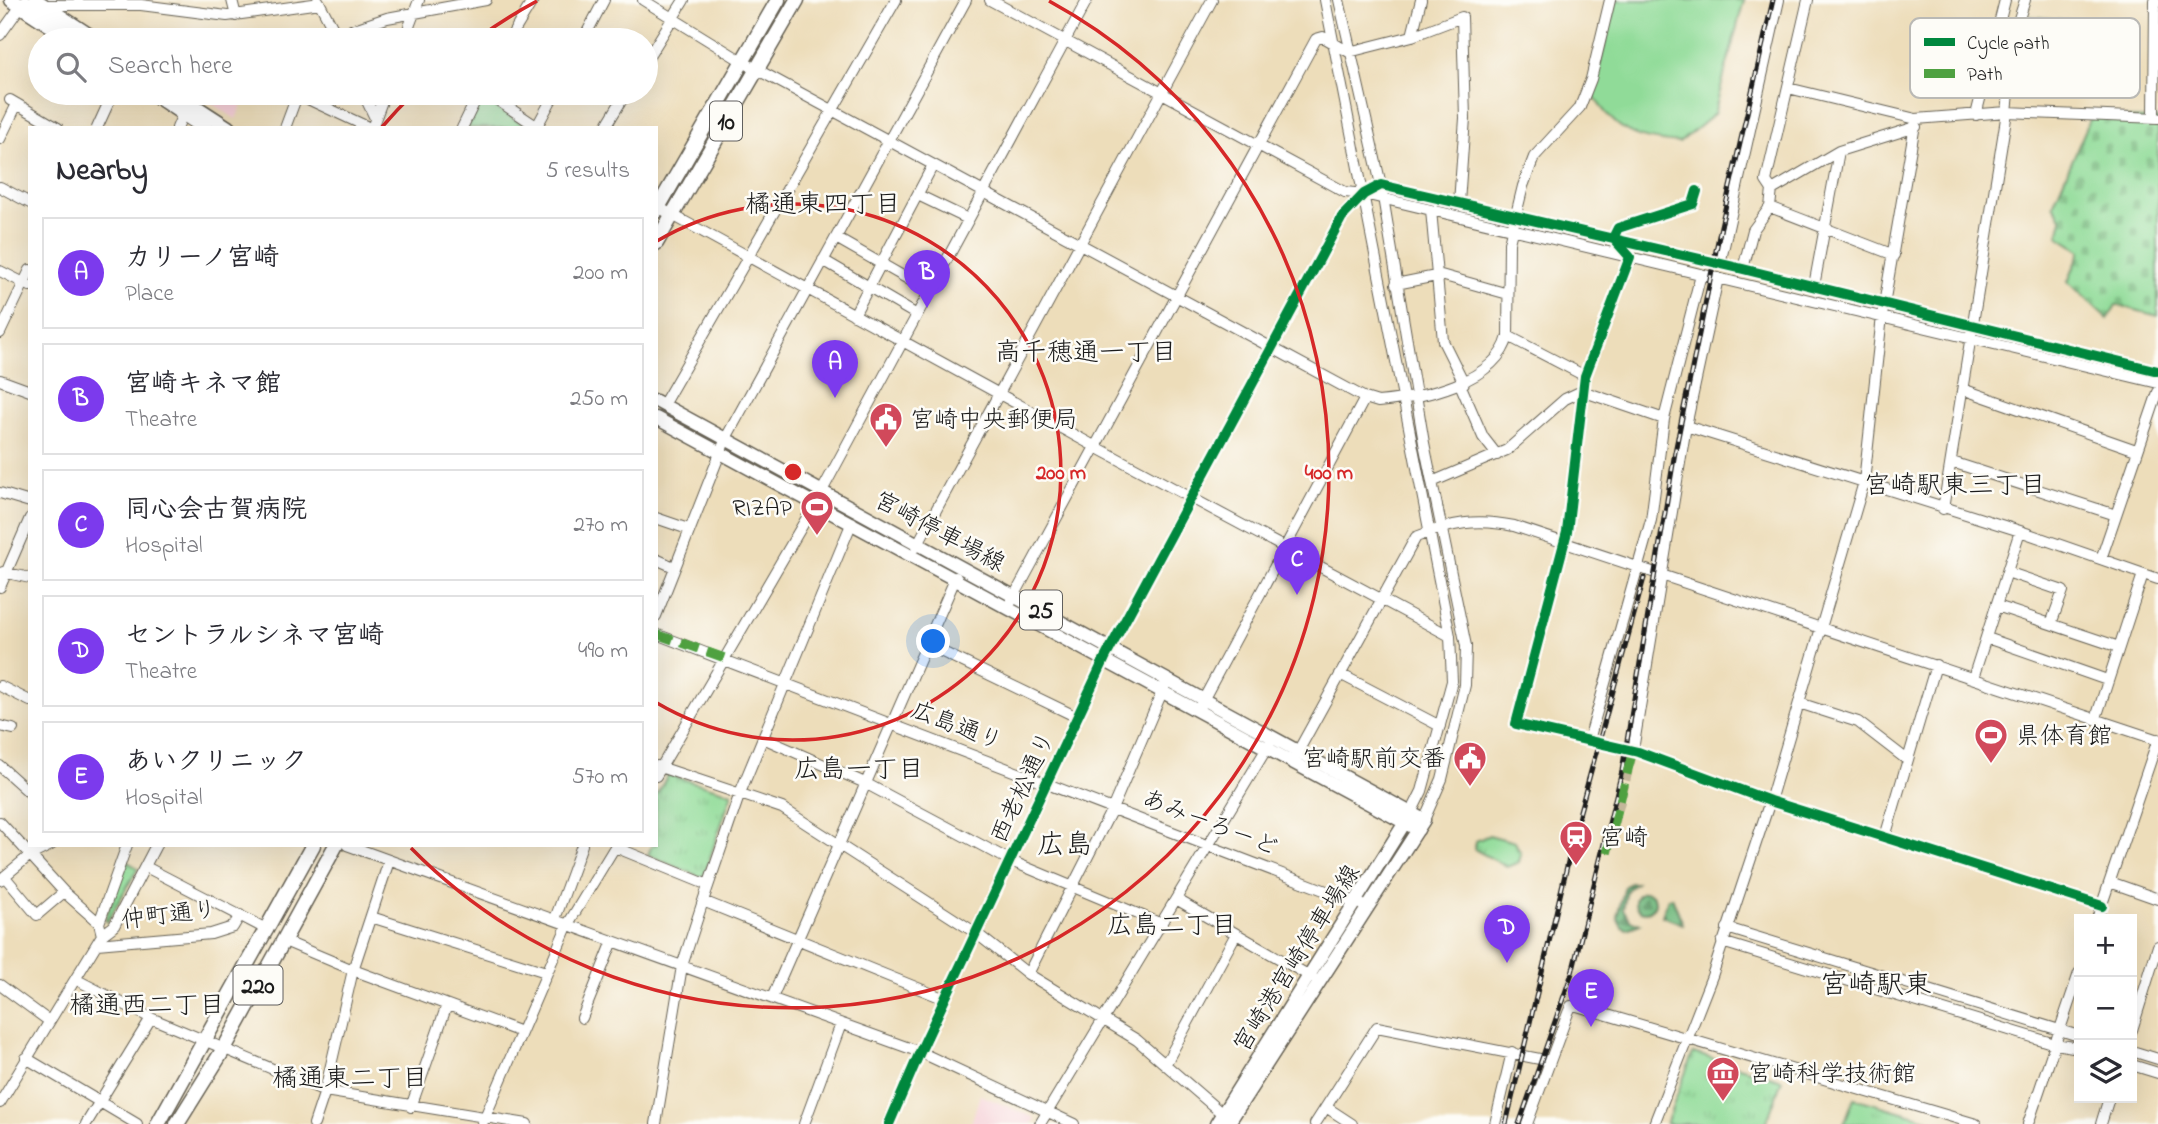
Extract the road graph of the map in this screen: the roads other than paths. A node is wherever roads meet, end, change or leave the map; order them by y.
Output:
1 (232, 0) edge
2 (419, 0) edge
3 (486, 0) edge
4 (533, 0) edge
5 (604, 0) edge
6 (643, 0) edge
7 (684, 0) edge
8 (778, 0) edge
9 (797, 0) edge
10 (896, 0) edge
11 (966, 0) edge
12 (990, 0) edge
13 (1087, 0) edge
14 (1212, 0) edge
15 (1325, 0) edge
16 (1339, 0) edge
17 (1421, 0) edge
18 (1610, 0) edge
19 (1779, 0) edge
20 (1808, 0) edge
21 (2005, 0) edge
22 (2025, 0) edge
23 (2155, 0) edge
24 (19, 2) edge
25 (39, 2) edge
26 (319, 2) edge
27 (236, 16) junction
28 (413, 16) junction
29 (671, 18) junction
30 (2000, 18) edge
31 (2019, 18) edge
32 (2157, 27) edge
33 (56, 28) edge
34 (78, 28) edge
35 (333, 28) edge
36 (362, 28) edge
37 (409, 28) edge
38 (516, 28) edge
39 (589, 28) edge
40 (0, 36) edge
41 (1412, 36) junction
42 (658, 40) edge
43 (1065, 41) junction
44 (1334, 42) junction
45 (1349, 52) junction
46 (751, 66) junction
47 (1787, 88) junction
48 (2156, 89) edge
49 (1161, 94) junction
50 (1980, 98) edge
51 (2009, 98) edge
52 (108, 105) edge
53 (180, 105) edge
54 (293, 105) edge
55 (325, 105) edge
56 (366, 105) edge
57 (380, 105) edge
58 (473, 105) edge
59 (505, 105) edge
60 (549, 105) edge
61 (619, 105) edge
62 (185, 107) junction
63 (832, 110) junction
64 (2007, 112) junction
65 (1976, 115) junction
66 (2156, 118) edge
67 (1916, 123) junction
68 (372, 125) edge
69 (55, 126) edge
70 (98, 126) edge
71 (178, 126) edge
72 (203, 126) edge
73 (224, 126) edge
74 (286, 126) edge
75 (463, 126) edge
76 (536, 126) edge
77 (538, 126) edge
78 (606, 126) edge
79 (0, 139) edge
80 (889, 141) junction
81 (1259, 148) junction
82 (1839, 151) junction
83 (933, 166) junction
84 (1381, 185) junction
85 (0, 187) edge
86 (1772, 190) junction
87 (1697, 191) dead end
88 (982, 192) junction
89 (1364, 194) junction
90 (918, 195) junction
91 (1383, 200) junction
92 (28, 201) edge
93 (1459, 203) junction
94 (1770, 207) junction
95 (660, 210) edge
96 (1431, 210) junction
97 (1517, 216) junction
98 (968, 219) junction
99 (1823, 228) junction
100 (1513, 230) junction
101 (835, 238) junction
102 (1613, 238) junction
103 (1079, 245) junction
104 (1894, 255) junction
105 (749, 257) junction
106 (1630, 257) junction
107 (823, 260) junction
108 (882, 264) junction
109 (1720, 264) junction
110 (1743, 269) junction
111 (0, 271) edge
112 (1701, 274) junction
113 (1436, 276) junction
114 (1718, 278) junction
115 (27, 284) edge
116 (1396, 284) junction
117 (1814, 286) junction
118 (869, 287) junction
119 (808, 288) junction
120 (929, 291) junction
121 (1508, 294) junction
122 (1175, 296) junction
123 (1885, 303) junction
124 (854, 314) junction
125 (917, 315) junction
126 (1882, 316) junction
127 (1972, 325) junction
128 (0, 333) edge
129 (1508, 336) junction
130 (1971, 337) junction
131 (903, 341) junction
132 (1272, 348) junction
133 (2158, 371) edge
134 (1585, 376) junction
135 (0, 380) edge
136 (1462, 383) junction
137 (2158, 383) edge
138 (28, 390) edge
139 (1965, 390) junction
140 (1582, 391) junction
141 (2158, 392) edge
142 (998, 393) junction
143 (1411, 396) junction
144 (1365, 398) junction
145 (660, 403) edge
146 (658, 419) edge
147 (1664, 419) junction
148 (1686, 426) junction
149 (726, 438) junction
150 (1096, 447) junction
151 (2136, 450) junction
152 (720, 452) junction
153 (1497, 455) junction
154 (1952, 463) junction
155 (1432, 482) junction
156 (1864, 482) junction
157 (0, 493) edge
158 (819, 496) junction
159 (1192, 497) junction
160 (28, 501) edge
161 (1943, 509) junction
162 (2116, 515) junction
163 (658, 519) edge
164 (28, 522) edge
165 (852, 522) junction
166 (1442, 526) junction
167 (688, 529) junction
168 (2020, 531) junction
169 (1430, 532) junction
170 (1565, 543) junction
171 (1286, 548) junction
172 (915, 549) junction
173 (2101, 559) junction
174 (658, 560) edge
175 (674, 567) junction
176 (1639, 568) junction
177 (3, 572) edge
178 (2007, 572) junction
179 (2143, 574) junction
180 (956, 577) junction
181 (1662, 577) junction
182 (28, 578) edge
183 (2158, 579) edge
184 (0, 587) edge
185 (1381, 600) junction
186 (1011, 601) junction
187 (1997, 606) junction
188 (658, 611) edge
189 (2051, 624) junction
190 (1822, 628) junction
191 (658, 635) edge
192 (1450, 636) junction
193 (1987, 638) junction
194 (926, 644) junction
195 (2119, 647) junction
196 (1107, 653) junction
197 (725, 659) junction
198 (1936, 665) junction
199 (1340, 674) junction
200 (1973, 678) junction
201 (2107, 680) junction
202 (786, 682) junction
203 (1166, 685) junction
204 (0, 687) edge
205 (28, 700) edge
206 (1799, 703) junction
207 (1201, 704) junction
208 (1077, 717) junction
209 (2095, 718) junction
210 (892, 722) junction
211 (0, 726) edge
212 (1440, 726) junction
213 (13, 729) dead end
214 (763, 738) junction
215 (2158, 739) edge
216 (1589, 740) junction
217 (1271, 742) junction
218 (1633, 750) junction
219 (1296, 756) junction
220 (1906, 759) junction
221 (0, 766) edge
222 (658, 770) edge
223 (1047, 782) junction
224 (865, 783) junction
225 (28, 791) edge
226 (740, 793) junction
227 (1770, 801) junction
228 (1113, 807) junction
229 (1408, 818) junction
230 (0, 822) edge
231 (1421, 825) junction
232 (1885, 837) junction
233 (839, 844) junction
234 (1209, 844) junction
235 (47, 847) edge
236 (155, 847) edge
237 (312, 847) edge
238 (335, 847) edge
239 (351, 847) edge
240 (581, 847) edge
241 (614, 847) edge
242 (617, 847) edge
243 (123, 848) edge
244 (29, 856) junction
245 (1011, 860) junction
246 (389, 861) junction
247 (146, 867) junction
248 (3, 878) edge
249 (2110, 882) junction
250 (708, 885) junction
251 (1074, 887) junction
252 (64, 892) junction
253 (1176, 899) junction
254 (2158, 899) edge
255 (702, 901) junction
256 (1363, 904) junction
257 (2102, 906) junction
258 (2099, 914) edge
259 (240, 915) junction
260 (371, 917) junction
261 (555, 919) junction
262 (99, 923) junction
263 (568, 924) junction
264 (1162, 924) junction
265 (1727, 928) junction
266 (268, 930) junction
267 (976, 933) junction
268 (1237, 934) junction
269 (99, 939) junction
270 (282, 940) junction
271 (798, 940) junction
272 (612, 941) junction
273 (1722, 942) junction
274 (2158, 946) edge
275 (682, 966) junction
276 (353, 970) junction
277 (546, 972) junction
278 (1028, 974) junction
279 (2077, 977) edge
280 (1314, 979) junction
281 (77, 980) junction
282 (0, 985) edge
283 (772, 998) junction
284 (945, 999) junction
285 (447, 1004) junction
286 (2137, 1014) edge
287 (151, 1018) junction
288 (582, 1018) dead end
289 (1103, 1018) junction
290 (49, 1021) junction
291 (841, 1024) junction
292 (2059, 1031) junction
293 (521, 1032) junction
294 (2074, 1035) edge
295 (1686, 1039) junction
296 (206, 1041) junction
297 (2055, 1044) junction
298 (2074, 1047) edge
299 (225, 1048) junction
300 (920, 1052) junction
301 (1512, 1052) junction
302 (2137, 1053) edge
303 (26, 1058) junction
304 (2158, 1059) edge
305 (1550, 1061) junction
306 (1166, 1063) junction
307 (2137, 1067) edge
308 (2158, 1073) edge
309 (325, 1091) junction
310 (0, 1102) edge
311 (100, 1102) junction
312 (2107, 1103) edge
313 (411, 1107) junction
314 (1326, 1107) junction
315 (1047, 1111) junction
316 (1224, 1120) edge
317 (482, 1122) edge
318 (86, 1124) edge
319 (137, 1124) edge
320 (158, 1124) edge
321 (177, 1124) edge
322 (314, 1124) edge
323 (527, 1124) edge
324 (656, 1124) edge
325 (804, 1124) edge
326 (889, 1124) edge
327 (1040, 1124) edge
328 (1074, 1124) edge
329 (1315, 1124) edge
330 (1352, 1124) edge
331 (1495, 1124) edge
332 (1527, 1124) edge
333 (1654, 1124) edge
334 (1976, 1124) edge
335 (2028, 1124) edge
336 (2101, 1124) edge

1 - 27 street
2 - 28 street
3 - 28 street
4 - 38 street
5 - 39 street
6 - 29 street
7 - 29 street
8 - 46 highway, 10
9 - 46 highway, 10
10 - 63 street
11 - 80 street
12 - 43 street
13 - 43 street
14 - 49 street
15 - 44 street
16 - 45 street
17 - 41 street
18 - 97 street
19 - 109 street
20 - 47 street
21 - 30 street
22 - 31 street
23 - 32 street
24 - 33 highway
24 - 40 street
25 - 27 street
25 - 34 highway
26 - 27 street
26 - 35 street
28 - 36 street
28 - 37 street
29 - 42 street
29 - 46 street
32 - 48 street
41 - 45 street
41 - 93 street
43 - 49 street
43 - 88 street
44 - 45 street
44 - 81 street
44 - 89 street
45 - 84 street
46 - 63 street
46 - 95 highway, 10
47 - 67 street
47 - 86 street
48 - 66 street
49 - 81 street
49 - 103 street
50 - 65 street
51 - 64 street
52 - 70 street
53 - 62 highway
54 - 74 street
55 - 68 street
56 - 68 street
57 - 68 street
58 - 75 street
59 - 76 street
60 - 77 street
61 - 78 street
62 - 71 street
62 - 72 highway
62 - 73 highway
63 - 80 street
63 - 105 street
64 - 65 street
64 - 66 street
64 - 127 street
65 - 67 street
67 - 82 street
67 - 104 street
69 - 79 street
80 - 83 street
80 - 101 street
81 - 89 street
81 - 122 street
82 - 86 street
82 - 99 street
83 - 88 street
83 - 90 street
84 - 89 street, 西老松通り
84 - 91 street
84 - 93 street
85 - 92 street
86 - 94 street
87 - 102 street
88 - 98 street
88 - 103 street
89 - 91 street
89 - 132 street, 西老松通り
89 - 143 street
90 - 98 street
90 - 108 street
91 - 96 street
91 - 116 street
93 - 97 street
94 - 99 street
94 - 110 street
95 - 105 street
96 - 100 street
96 - 113 street
97 - 100 street
97 - 102 street
98 - 120 street
99 - 104 street
99 - 117 street
100 - 106 street
100 - 121 street
101 - 107 street
101 - 108 street
102 - 106 street
102 - 109 street
103 - 122 street
103 - 142 street
104 - 123 street
105 - 119 street
105 - 145 street
106 - 112 street
106 - 134 street
107 - 118 street
107 - 119 street
108 - 118 street
108 - 120 street
109 - 110 street
110 - 117 street
111 - 115 street
112 - 114 street
112 - 147 street
113 - 116 street
113 - 121 street
113 - 136 street
114 - 126 street
114 - 148 street
115 - 128 street
116 - 143 street
117 - 123 street
118 - 124 street
118 - 125 street
119 - 124 street
119 - 149 street
120 - 125 street
121 - 129 street
122 - 132 street
122 - 150 street
123 - 126 street
123 - 127 street
124 - 131 street
125 - 131 street
126 - 130 street
126 - 156 street
127 - 130 street
127 - 133 street
129 - 134 street
129 - 136 street
130 - 137 street
130 - 139 street
131 - 142 street
131 - 158 street
132 - 144 street
132 - 159 street, 西老松通り
134 - 140 street
135 - 138 street
136 - 143 street
136 - 153 street
139 - 151 street
139 - 154 street
140 - 147 street
140 - 153 street
140 - 170 street
141 - 151 street
142 - 150 street
142 - 172 street
143 - 144 street
143 - 155 street
143 - 169 street
144 - 171 street
145 - 149 main road, 宮崎停車場線 / 25
146 - 152 main road, 宮崎停車場線 / 25
147 - 176 street
148 - 156 street
148 - 181 street
149 - 152 street
149 - 158 main road, 宮崎停車場線 / 25
150 - 159 street
150 - 186 street
151 - 162 street
152 - 158 main road, 宮崎停車場線 / 25
152 - 167 street
153 - 155 street
154 - 161 street
154 - 162 street
155 - 166 street
156 - 161 street
156 - 190 street
157 - 160 street
158 - 165 main road, 宮崎停車場線 / 25
158 - 172 main road, 宮崎停車場線 / 25
158 - 197 street
159 - 171 street
159 - 196 street, 西老松通り
161 - 168 street
162 - 173 street
163 - 167 street
164 - 177 street
165 - 172 main road, 宮崎停車場線 / 25
165 - 202 street
166 - 169 street
166 - 170 street
166 - 231 street
167 - 175 street
168 - 173 street
168 - 178 street
169 - 185 street
169 - 192 street
170 - 176 street
170 - 216 street
171 - 185 street
171 - 207 street
172 - 180 main road, 宮崎停車場線 / 25
172 - 186 main road, 宮崎停車場線 / 25
173 - 179 street
174 - 175 street
175 - 188 street
176 - 181 street
176 - 216 street
177 - 182 street
177 - 184 street
178 - 187 street
178 - 189 street
179 - 183 street
179 - 195 street
180 - 186 main road, 宮崎停車場線 / 25
180 - 194 street
181 - 190 street
181 - 218 street
185 - 192 street
185 - 199 street
186 - 196 main road, 宮崎停車場線 / 25
187 - 189 street
187 - 193 street
189 - 195 street
190 - 198 street
190 - 206 street
191 - 197 street, 広島通り
192 - 212 street
193 - 200 street
193 - 201 street
194 - 208 street
194 - 210 street
195 - 201 street
196 - 203 main road, 宮崎停車場線 / 25
196 - 208 street, 西老松通り
197 - 202 street, 広島通り
197 - 222 street
198 - 200 street
198 - 220 street
199 - 212 street
199 - 219 street
200 - 209 street
201 - 209 street
202 - 210 street, 広島通り
202 - 214 street
203 - 207 main road, 宮崎停車場線 / 25
203 - 228 street
204 - 205 street
206 - 220 street
206 - 227 street
207 - 217 main road, 宮崎停車場線 / 25
208 - 223 street, 西老松通り
209 - 215 street
210 - 223 street, 広島通り
210 - 224 street
211 - 213 street
212 - 229 street
214 - 224 street
214 - 226 street
215 - 249 street
216 - 218 street
217 - 219 main road, 宮崎停車場線 / 25
217 - 234 street
218 - 227 street
219 - 229 main road, 宮崎停車場線 / 25
220 - 232 street
221 - 225 street
222 - 226 street
223 - 228 street, あみーろーど
223 - 245 street, 西老松通り
224 - 233 street
224 - 245 street
226 - 233 street
226 - 250 street
227 - 232 street
227 - 265 street
228 - 234 street, あみーろーど
228 - 251 street
229 - 231 main road, 宮崎停車場線 / 25
229 - 256 main road, 宮崎港宮崎停車場線
230 - 244 street
231 - 256 main road, 宮崎港宮崎停車場線
232 - 257 street
233 - 267 street
233 - 271 street
234 - 253 street
234 - 256 street, あみーろーど
235 - 244 street
236 - 247 street
237 - 266 highway, 220
238 - 270 highway, 220
239 - 246 street
240 - 261 street
241 - 263 street
242 - 250 street
243 - 262 street
244 - 248 street
244 - 252 street
245 - 251 street
245 - 267 street, 西老松通り
246 - 260 street
246 - 261 street
247 - 259 street
247 - 269 street
248 - 252 street
249 - 254 street
249 - 257 street
250 - 255 street
251 - 264 street
251 - 278 street
252 - 262 street
253 - 264 street
253 - 268 street
255 - 271 street
255 - 275 street
256 - 280 main road, 宮崎港宮崎停車場線
257 - 258 street
259 - 266 street
259 - 269 street, 仲町通り
260 - 276 street
260 - 277 street
261 - 263 street
262 - 269 street
263 - 272 street
263 - 277 street
264 - 289 street
265 - 273 street
265 - 292 street
266 - 296 highway, 220
267 - 278 street
267 - 284 street, 西老松通り
268 - 280 street
268 - 306 street
269 - 281 street
270 - 276 street
270 - 299 highway, 220
271 - 283 street
271 - 284 street
272 - 275 street
272 - 288 street
273 - 295 street
273 - 297 street
274 - 286 street
275 - 283 street
275 - 324 street
276 - 285 street
276 - 309 street
277 - 293 street
278 - 289 street
279 - 292 street
280 - 316 main road, 宮崎港宮崎停車場線
281 - 287 street
281 - 290 street
282 - 290 street
283 - 291 street
284 - 300 street, 西老松通り
285 - 293 street
285 - 313 street
287 - 296 street
287 - 311 street
289 - 306 street
289 - 315 street
290 - 303 street
291 - 300 street
291 - 325 street
292 - 294 street
292 - 297 street
293 - 317 street
295 - 305 street
295 - 333 street
295 - 334 street
296 - 299 street
296 - 320 highway, 220
297 - 298 street
297 - 335 street
299 - 309 street
299 - 321 highway, 220
300 - 315 street
300 - 326 street, 西老松通り
301 - 305 street
301 - 314 street
301 - 331 street
302 - 304 street
303 - 310 street
303 - 311 street
305 - 332 street
306 - 316 street
307 - 308 street
309 - 313 street
309 - 322 street
311 - 318 street
311 - 319 street
312 - 336 street
313 - 317 street
314 - 329 street
314 - 330 street
315 - 327 street
315 - 328 street
317 - 323 street

